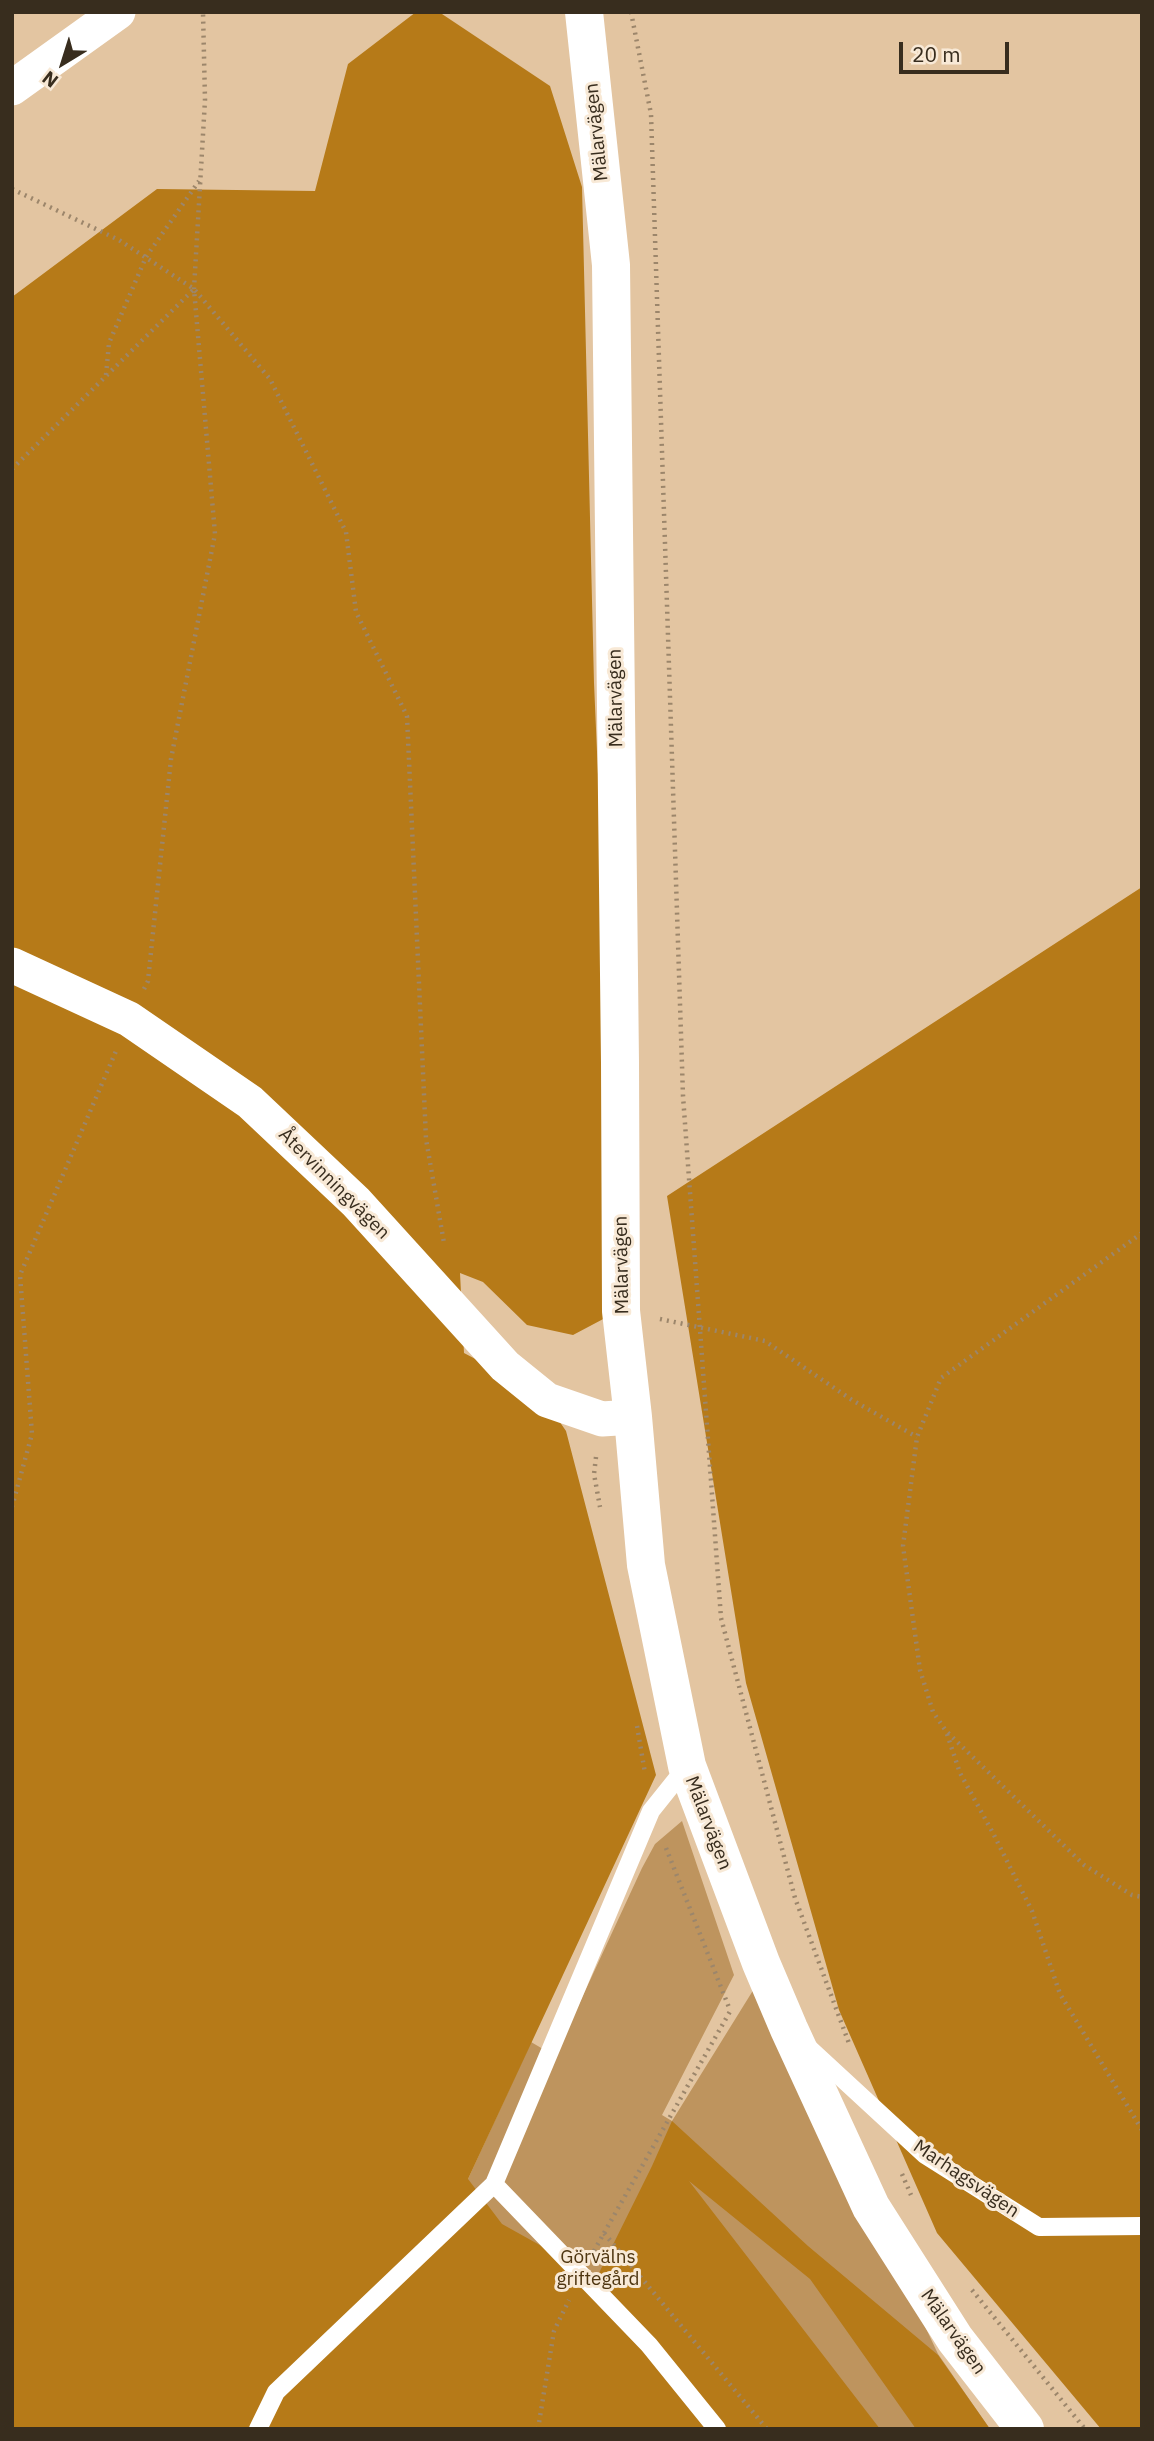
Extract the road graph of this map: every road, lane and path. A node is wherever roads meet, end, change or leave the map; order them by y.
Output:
1 (118, 12) edge
2 (203, 12) edge
3 (584, 12) edge
4 (631, 12) edge
5 (12, 89) edge
6 (201, 178) junction
7 (12, 189) edge
8 (146, 257) junction
9 (194, 289) junction
10 (106, 376) junction
11 (12, 468) edge
12 (12, 965) edge
13 (129, 1019) junction
14 (1142, 1233) edge
15 (444, 1244) dead end
16 (621, 1311) junction
17 (700, 1327) junction
18 (634, 1417) junction
19 (917, 1437) junction
20 (12, 1507) edge
21 (946, 1731) junction
22 (687, 1766) junction
23 (1142, 1897) edge
24 (761, 1963) junction
25 (789, 2029) junction
26 (872, 2106) junction
27 (1142, 2130) edge
28 (899, 2167) dead end
29 (494, 2184) junction
30 (915, 2203) dead end
31 (1142, 2226) edge
32 (604, 2233) junction
33 (581, 2275) junction
34 (965, 2282) dead end
35 (258, 2429) edge
36 (538, 2429) edge
37 (717, 2429) edge
38 (766, 2429) edge
39 (1025, 2429) edge
40 (1085, 2429) edge

1 - 5 street
2 - 6 path
3 - 16 street, Mälarvägen
4 - 17 path
6 - 8 path
6 - 9 path
7 - 8 path
8 - 9 path
8 - 10 path
9 - 10 path
9 - 13 path
9 - 15 path
10 - 11 path
12 - 13 street, Återvinningvägen
13 - 18 street, Återvinningvägen
13 - 20 path
14 - 19 path
16 - 17 path
16 - 18 street, Mälarvägen
17 - 19 path
17 - 26 path
18 - 22 street, Mälarvägen
19 - 21 path
21 - 23 path
21 - 27 path
22 - 24 street, Mälarvägen
22 - 29 lane
24 - 25 street, Mälarvägen
24 - 32 path
25 - 26 lane, Marhagsvägen
25 - 39 street, Mälarvägen
26 - 31 lane, Marhagsvägen
28 - 30 path
29 - 33 lane
29 - 35 lane
32 - 33 path
32 - 38 path
33 - 36 path
33 - 37 lane
34 - 40 path

